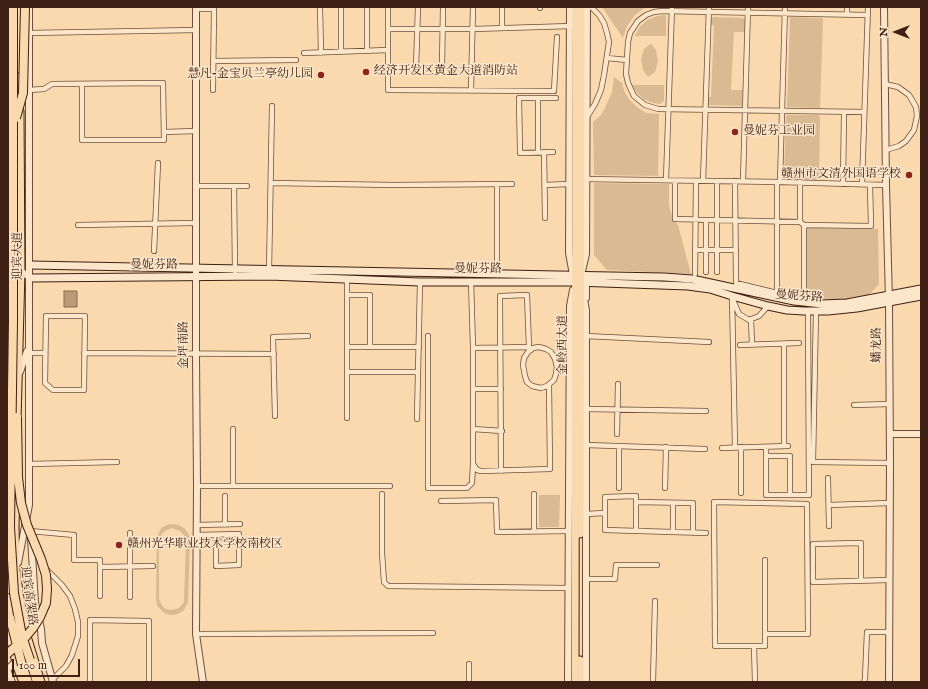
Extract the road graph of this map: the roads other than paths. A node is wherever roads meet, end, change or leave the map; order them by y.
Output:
1 (13, 7) edge
2 (20, 7) edge
3 (25, 7) edge
4 (30, 7) edge
5 (320, 7) edge
6 (342, 7) edge
7 (366, 7) edge
8 (388, 7) edge
9 (418, 7) edge
10 (443, 7) edge
11 (473, 7) edge
12 (502, 7) edge
13 (570, 7) edge
14 (576, 7) edge
15 (581, 7) edge
16 (587, 7) edge
17 (591, 7) edge
18 (785, 7) edge
19 (847, 7) edge
20 (868, 7) edge
21 (884, 7) edge
22 (196, 8) edge
23 (214, 8) edge
24 (672, 9) edge
25 (709, 9) edge
26 (748, 10) edge
27 (785, 13) junction
28 (847, 15) junction
29 (867, 15) junction
30 (573, 26) junction
31 (502, 28) junction
32 (388, 29) junction
33 (417, 29) junction
34 (443, 29) junction
35 (473, 29) junction
36 (196, 30) junction
37 (26, 33) junction
38 (557, 37) dead end
39 (388, 50) junction
40 (367, 51) junction
41 (320, 52) junction
42 (342, 52) junction
43 (304, 53) dead end
44 (607, 58) junction
45 (296, 60) dead end
46 (627, 60) junction
47 (214, 61) junction
48 (442, 67) dead end
49 (416, 68) dead end
50 (82, 84) junction
51 (885, 84) junction
52 (29, 90) junction
53 (213, 90) dead end
54 (471, 90) junction
55 (538, 98) junction
56 (556, 98) dead end
57 (272, 106) dead end
58 (668, 109) junction
59 (706, 110) junction
60 (745, 110) junction
61 (782, 111) junction
62 (844, 112) junction
63 (864, 112) junction
64 (919, 114) edge
65 (587, 117) junction
66 (13, 126) junction
67 (196, 131) junction
68 (164, 132) junction
69 (886, 150) junction
70 (19, 152) junction
71 (538, 152) junction
72 (544, 152) junction
73 (553, 152) dead end
74 (158, 162) dead end
75 (583, 179) junction
76 (666, 180) junction
77 (675, 180) junction
78 (696, 181) junction
79 (703, 181) junction
80 (717, 181) junction
81 (735, 181) junction
82 (743, 181) junction
83 (30, 182) junction
84 (779, 182) junction
85 (800, 182) junction
86 (271, 183) junction
87 (497, 184) junction
88 (512, 184) dead end
89 (569, 184) junction
90 (844, 184) junction
91 (862, 184) junction
92 (545, 185) junction
93 (870, 185) junction
94 (886, 185) junction
95 (196, 186) junction
96 (234, 186) junction
97 (247, 186) dead end
98 (545, 218) dead end
99 (696, 220) junction
100 (706, 220) junction
101 (716, 220) junction
102 (735, 221) junction
103 (196, 222) junction
104 (777, 222) junction
105 (156, 223) junction
106 (802, 224) junction
107 (78, 225) dead end
108 (695, 250) junction
109 (706, 250) junction
110 (717, 250) junction
111 (736, 250) junction
112 (154, 252) dead end
113 (30, 265) junction
114 (196, 268) junction
115 (7, 270) edge
116 (21, 271) junction
117 (706, 272) dead end
118 (717, 272) dead end
119 (235, 273) junction
120 (269, 273) junction
121 (695, 274) dead end
122 (196, 276) junction
123 (497, 277) junction
124 (30, 278) junction
125 (578, 278) junction
126 (347, 279) junction
127 (471, 281) junction
128 (420, 282) junction
129 (921, 289) edge
130 (777, 293) junction
131 (347, 295) junction
132 (732, 296) junction
133 (921, 296) edge
134 (889, 298) junction
135 (768, 306) junction
136 (812, 311) junction
137 (751, 320) junction
138 (13, 321) junction
139 (308, 336) dead end
140 (428, 336) dead end
141 (586, 336) junction
142 (709, 342) dead end
143 (29, 344) junction
144 (752, 344) junction
145 (784, 344) junction
146 (799, 344) dead end
147 (740, 345) dead end
148 (347, 347) junction
149 (370, 347) junction
150 (419, 347) junction
151 (473, 348) junction
152 (501, 348) junction
153 (530, 348) junction
154 (29, 353) junction
155 (45, 353) junction
156 (84, 353) junction
157 (274, 354) junction
158 (196, 355) junction
159 (570, 366) junction
160 (557, 367) junction
161 (347, 372) junction
162 (418, 372) junction
163 (18, 378) junction
164 (618, 384) dead end
165 (548, 385) junction
166 (473, 389) junction
167 (501, 389) junction
168 (890, 404) junction
169 (854, 406) dead end
170 (586, 409) junction
171 (618, 410) junction
172 (706, 411) dead end
173 (274, 416) dead end
174 (347, 418) dead end
175 (417, 419) dead end
176 (233, 429) dead end
177 (473, 430) junction
178 (502, 431) junction
179 (617, 434) dead end
180 (890, 434) junction
181 (921, 434) edge
182 (586, 445) junction
183 (619, 446) junction
184 (734, 447) junction
185 (741, 447) junction
186 (766, 447) junction
187 (666, 448) junction
188 (722, 448) dead end
189 (705, 449) dead end
190 (766, 456) junction
191 (117, 462) dead end
192 (890, 463) junction
193 (29, 464) junction
194 (473, 464) junction
195 (501, 471) junction
196 (828, 478) dead end
197 (197, 486) junction
198 (233, 486) junction
199 (390, 486) dead end
200 (619, 488) dead end
201 (665, 488) dead end
202 (741, 493) dead end
203 (382, 494) dead end
204 (534, 494) dead end
205 (790, 495) junction
206 (225, 496) dead end
207 (441, 501) dead end
208 (636, 502) junction
209 (673, 503) junction
210 (890, 503) junction
211 (29, 505) junction
212 (829, 505) junction
213 (605, 513) junction
214 (586, 514) junction
215 (240, 524) dead end
216 (197, 525) junction
217 (225, 525) junction
218 (829, 526) dead end
219 (30, 531) junction
220 (534, 531) junction
221 (569, 531) junction
222 (636, 531) junction
223 (673, 532) junction
224 (130, 533) dead end
225 (693, 533) junction
226 (706, 533) dead end
227 (216, 535) junction
228 (197, 536) junction
229 (31, 541) junction
230 (765, 560) dead end
231 (657, 565) dead end
232 (130, 566) junction
233 (153, 566) dead end
234 (100, 567) junction
235 (16, 569) junction
236 (586, 579) junction
237 (889, 580) junction
238 (861, 581) junction
239 (569, 588) junction
240 (100, 596) dead end
241 (130, 597) dead end
242 (7, 598) edge
243 (655, 602) dead end
244 (24, 624) junction
245 (7, 629) edge
246 (889, 632) junction
247 (433, 633) dead end
248 (196, 634) junction
249 (765, 634) junction
250 (754, 646) junction
251 (31, 650) junction
252 (7, 654) edge
253 (16, 662) junction
254 (469, 664) dead end
255 (7, 670) edge
256 (52, 681) edge
257 (10, 682) edge
258 (23, 682) edge
259 (28, 682) edge
260 (37, 682) edge
261 (41, 682) edge
262 (90, 682) edge
263 (149, 682) edge
264 (203, 682) edge
265 (469, 682) edge
266 (568, 682) edge
267 (575, 682) edge
268 (584, 682) edge
269 (653, 682) edge
270 (755, 682) edge
271 (864, 682) edge
272 (889, 682) edge

1 - 66 highway, 迎宾高架路, bridge
2 - 70 main road, 迎宾大道
3 - 37 highway, bridge
4 - 37 highway, bridge
5 - 41 street
6 - 42 street
7 - 40 street
8 - 32 street
9 - 33 street
10 - 34 street
11 - 35 street
12 - 31 street
13 - 30 street
14 - 30 main road, 金岭西大道
15 - 75 main road, 金岭西大道
16 - 65 street
17 - 44 street
18 - 27 street
19 - 28 street
20 - 29 street
21 - 51 street, 蟠龙路
22 - 23 street
22 - 36 street, 金坪南路
23 - 47 street
24 - 25 street
24 - 46 street
24 - 58 street
25 - 26 street
25 - 59 street
26 - 27 street
26 - 60 street
27 - 28 street
27 - 61 street
28 - 29 street
29 - 63 street
30 - 31 street
30 - 89 street
30 - 125 main road, 金岭西大道
31 - 35 street
32 - 33 street
32 - 39 street
33 - 34 street
33 - 49 street
34 - 35 street
34 - 48 street
35 - 54 street
36 - 37 street
36 - 67 street, 金坪南路
37 - 52 street, 迎宾大道
37 - 66 highway, bridge
38 - 54 street
39 - 40 street
39 - 54 street
40 - 42 street
41 - 42 street
41 - 43 street
44 - 46 street
44 - 65 street
45 - 47 street
46 - 58 street
47 - 53 street
50 - 52 street
50 - 68 street
50 - 68 street
51 - 64 street
51 - 69 street, 蟠龙路
52 - 83 street, 迎宾大道
55 - 56 street
55 - 71 street
55 - 71 street
57 - 86 street
58 - 59 street
58 - 76 street
59 - 60 street
59 - 79 street
60 - 61 street
60 - 82 street
61 - 62 street
61 - 84 street
62 - 63 street
62 - 90 street
63 - 91 street
64 - 69 street
65 - 75 street
66 - 138 highway, 迎宾高架路, bridge
67 - 68 street
67 - 95 street, 金坪南路
69 - 94 street, 蟠龙路
70 - 83 street
70 - 116 main road, 迎宾大道
71 - 72 street
72 - 73 street
72 - 92 street
74 - 105 street
75 - 76 street
75 - 125 main road, 金岭西大道
75 - 125 street
76 - 77 street
77 - 78 street
77 - 99 street
78 - 79 street
78 - 99 street
79 - 80 street
80 - 81 street
80 - 101 street
81 - 82 street
81 - 102 street
82 - 84 street
83 - 113 street, 迎宾大道
84 - 85 street
84 - 104 street
85 - 90 street
85 - 106 street
86 - 87 street
86 - 120 street
87 - 88 street
87 - 123 street
89 - 92 street
89 - 125 street
90 - 91 street
91 - 93 street
92 - 98 street
93 - 94 street
93 - 106 street
94 - 134 street, 蟠龙路
95 - 96 street
95 - 103 street, 金坪南路
96 - 97 street
96 - 119 street
99 - 100 street
99 - 108 street
100 - 101 street
100 - 109 street
101 - 102 street
101 - 110 street
102 - 104 street
102 - 111 street
103 - 105 street
103 - 114 street, 金坪南路
104 - 106 street
104 - 130 street
105 - 107 street
105 - 112 street
106 - 130 street
108 - 109 street
108 - 121 street
109 - 110 street
109 - 117 street
110 - 111 street
110 - 118 street
111 - 130 street
113 - 114 main road, 曼妮芬路
113 - 116 street
113 - 124 street, 迎宾大道
114 - 119 main road, 曼妮芬路
114 - 122 street, 金坪南路
115 - 116 street
116 - 124 street
116 - 163 main road, 迎宾大道
119 - 120 main road, 曼妮芬路
119 - 122 main road, 曼妮芬路
120 - 123 main road, 曼妮芬路
120 - 126 main road, 曼妮芬路
122 - 124 main road, 曼妮芬路
122 - 158 street, 金坪南路
123 - 125 main road, 曼妮芬路
123 - 127 main road, 曼妮芬路
124 - 143 street, 迎宾大道
125 - 132 main road, 曼妮芬路
125 - 134 main road, 曼妮芬路
125 - 141 street
125 - 159 street
125 - 267 main road, 金岭西大道
125 - 268 main road, 金岭西大道
126 - 128 main road, 曼妮芬路
126 - 131 street
127 - 128 main road, 曼妮芬路
127 - 151 street
128 - 150 street
129 - 134 main road, 曼妮芬路
131 - 148 street
131 - 149 street
132 - 135 main road, 曼妮芬路
132 - 137 street
132 - 184 street
133 - 134 main road, 曼妮芬路
134 - 136 main road, 曼妮芬路
134 - 168 street, 蟠龙路
135 - 136 main road, 曼妮芬路
135 - 137 street
136 - 192 street
136 - 205 street
137 - 144 street
138 - 252 highway, bridge
138 - 260 highway, 迎宾高架路, bridge
139 - 157 street
140 - 194 street
141 - 142 street
141 - 170 street
143 - 154 street, 迎宾大道
143 - 163 street
144 - 145 street
144 - 147 street
145 - 146 street
145 - 186 street
148 - 149 street
148 - 161 street
149 - 150 street
150 - 162 street
151 - 152 street
151 - 166 street
152 - 153 street
152 - 153 street
152 - 167 street
153 - 160 street
153 - 165 street
154 - 155 street
154 - 193 street, 迎宾大道
155 - 156 street
155 - 156 street
156 - 158 street
157 - 158 street
157 - 173 street
158 - 197 street, 金坪南路
159 - 160 street
159 - 221 street
160 - 165 street
161 - 162 street
161 - 174 street
162 - 175 street
163 - 235 main road, 迎宾大道
164 - 171 street
165 - 195 street
166 - 167 street
166 - 177 street
167 - 178 street
168 - 169 street
168 - 180 street, 蟠龙路
170 - 171 street
170 - 182 street
171 - 172 street
171 - 179 street
176 - 198 street
177 - 178 street
177 - 194 street
178 - 195 street
180 - 181 street
180 - 192 street, 蟠龙路
182 - 183 street
182 - 214 street
183 - 187 street
183 - 200 street
184 - 185 street
184 - 188 street
185 - 186 street
185 - 202 street
186 - 190 street
187 - 189 street
187 - 201 street
190 - 205 street
190 - 205 street
191 - 193 street
192 - 210 street, 蟠龙路
193 - 211 street, 迎宾大道
194 - 195 street
196 - 212 street
197 - 198 street
197 - 216 street, 金坪南路
198 - 199 street
203 - 239 street
204 - 220 street
206 - 217 street
207 - 220 street
208 - 209 street
208 - 213 street
208 - 222 street
209 - 223 street
209 - 225 street
210 - 212 street
210 - 237 street, 蟠龙路
211 - 219 street, 迎宾大道
211 - 235 street, 迎宾大道
212 - 218 street
213 - 214 street
213 - 222 street
214 - 236 street
215 - 217 street
216 - 217 street
216 - 228 street, 金坪南路
219 - 229 street, 迎宾大道
219 - 234 street
220 - 221 street
221 - 239 street
222 - 223 street
223 - 225 street
224 - 232 street
225 - 226 street
227 - 227 street
227 - 228 street
228 - 248 street, 金坪南路
229 - 256 street, 迎宾大道
229 - 256 street
230 - 249 street
231 - 236 street
232 - 233 street
232 - 234 street
232 - 241 street
234 - 240 street
235 - 244 main road, 迎宾大道
236 - 268 street
237 - 238 street
237 - 246 street, 蟠龙路
238 - 238 street
239 - 266 street
242 - 259 highway, 迎宾高架路, bridge
243 - 269 street
244 - 245 street
244 - 251 main road, 迎宾大道
245 - 253 main road
246 - 271 street
246 - 272 street, 蟠龙路
247 - 248 street
248 - 264 street, 金坪南路
249 - 250 street
249 - 250 street
250 - 270 street
251 - 253 street
251 - 261 main road, 迎宾大道
253 - 255 street
253 - 258 main road
254 - 265 street
255 - 257 street
262 - 263 street

